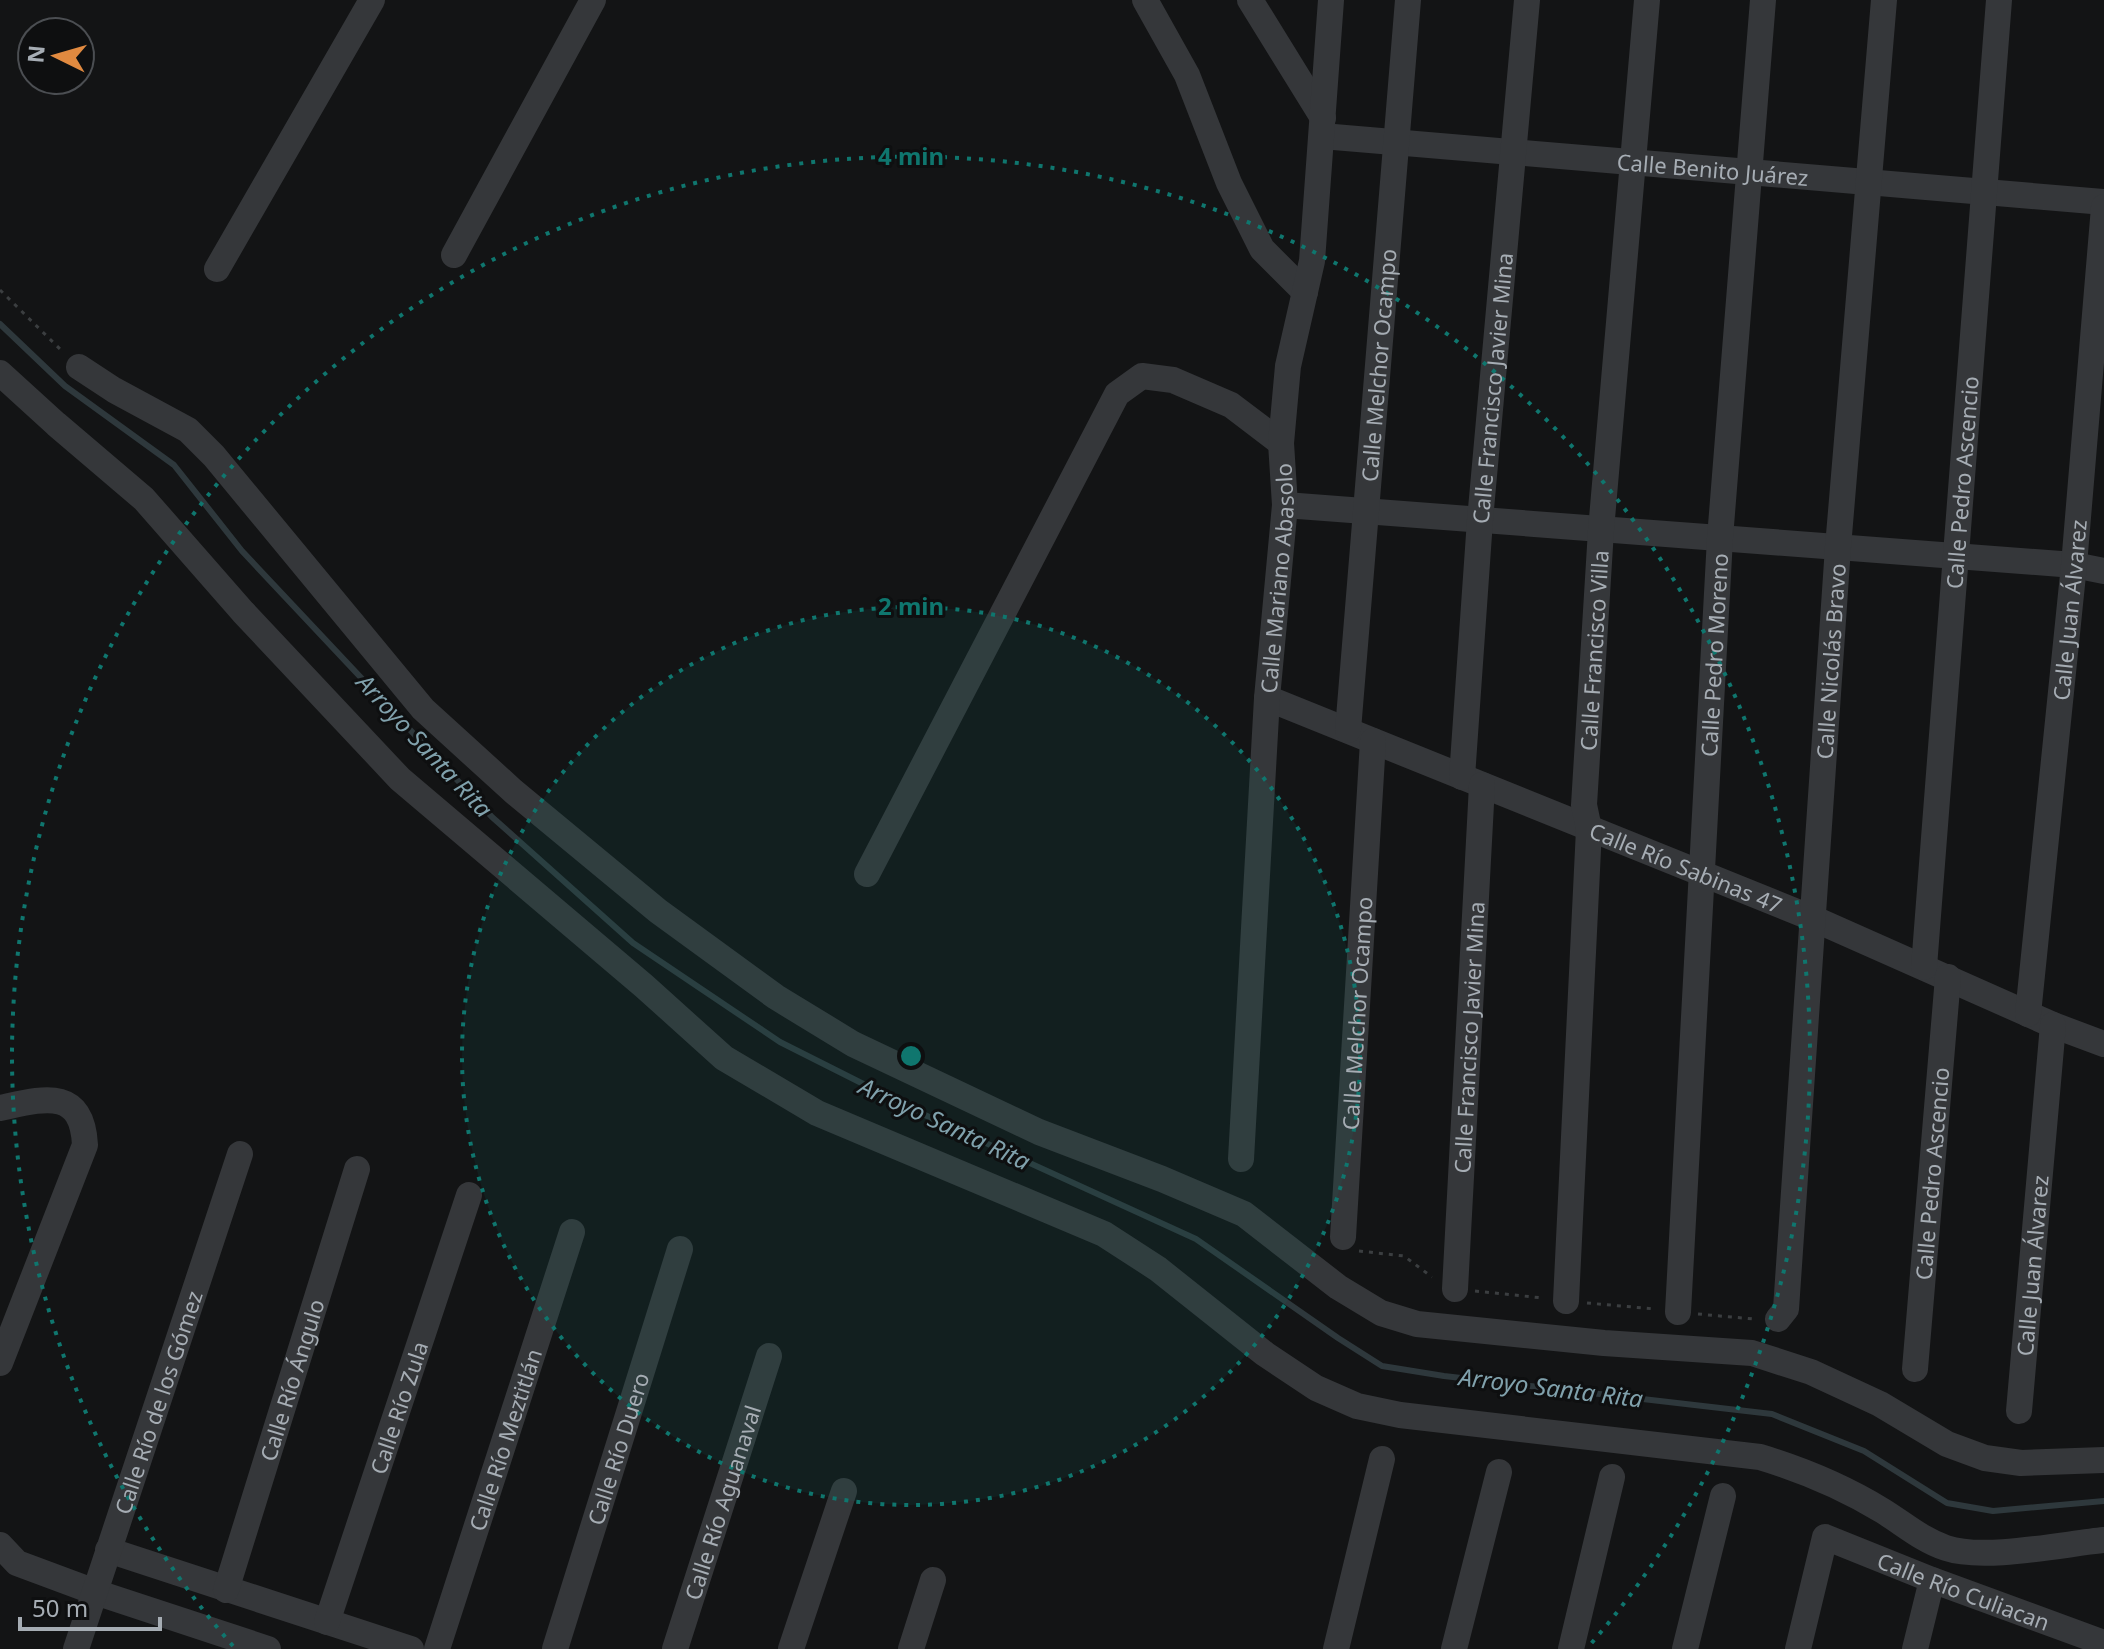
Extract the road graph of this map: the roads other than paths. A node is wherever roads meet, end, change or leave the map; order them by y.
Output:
1 (372, 0) edge
2 (593, 0) edge
3 (1145, 0) edge
4 (1250, 0) edge
5 (1331, 0) edge
6 (1408, 0) edge
7 (1527, 0) edge
8 (1647, 0) edge
9 (1763, 0) edge
10 (1884, 0) edge
11 (1999, 0) edge
12 (1322, 127) junction
13 (1396, 142) junction
14 (1513, 152) junction
15 (1633, 162) junction
16 (1749, 172) junction
17 (1868, 182) junction
18 (1984, 193) junction
19 (2104, 204) edge
20 (454, 255) dead end
21 (217, 269) dead end
22 (1305, 292) junction
23 (79, 367) road end
24 (0, 373) edge
25 (1281, 443) junction
26 (1285, 505) junction
27 (1365, 511) junction
28 (1480, 520) junction
29 (1601, 530) junction
30 (1720, 538) junction
31 (1838, 547) junction
32 (1954, 558) junction
33 (2074, 565) junction
34 (2104, 571) edge
35 (1267, 698) junction
36 (1348, 730) junction
37 (1373, 741) junction
38 (1472, 781) junction
39 (1589, 829) junction
40 (867, 874) dead end
41 (1703, 874) junction
42 (1812, 918) junction
43 (1936, 972) junction
44 (2028, 1014) junction
45 (2053, 1025) junction
46 (2104, 1044) edge
47 (0, 1108) edge
48 (240, 1154) dead end
49 (1241, 1159) dead end
50 (357, 1169) dead end
51 (469, 1195) dead end
52 (572, 1232) dead end
53 (1343, 1237) dead end
54 (680, 1249) dead end
55 (1455, 1289) dead end
56 (1566, 1301) dead end
57 (1678, 1312) dead end
58 (1778, 1319) dead end
59 (769, 1356) dead end
60 (0, 1363) edge
61 (1915, 1369) dead end
62 (2019, 1411) dead end
63 (1382, 1459) dead end
64 (2104, 1460) edge
65 (1499, 1472) dead end
66 (1612, 1477) dead end
67 (844, 1491) dead end
68 (1723, 1496) dead end
69 (2104, 1540) edge
70 (0, 1545) edge
71 (108, 1550) junction
72 (933, 1580) dead end
73 (1932, 1580) junction
74 (226, 1590) junction
75 (95, 1592) junction
76 (327, 1622) junction
77 (192, 1637) edge
78 (2104, 1643) edge
79 (381, 1644) edge
80 (76, 1649) edge
81 (268, 1649) edge
82 (411, 1649) edge
83 (437, 1649) edge
84 (555, 1649) edge
85 (675, 1649) edge
86 (791, 1649) edge
87 (911, 1649) edge
88 (1336, 1649) edge
89 (1454, 1649) edge
90 (1571, 1649) edge
91 (1685, 1649) edge
92 (1798, 1649) edge
93 (1915, 1649) edge

1 - 21 street
2 - 20 street
3 - 22 street
4 - 12 street
5 - 12 street, Calle Mariano Abasolo
6 - 13 street, Calle Melchor Ocampo
7 - 14 street, Calle Francisco Javier Mina
8 - 15 street, Calle Francisco Villa
9 - 16 street, Calle Pedro Moreno
10 - 17 street, Calle Nicolás Bravo
11 - 18 street, Calle Pedro Ascencio
12 - 13 street, Calle Benito Juárez
12 - 22 street, Calle Mariano Abasolo
13 - 14 street, Calle Benito Juárez
13 - 27 street, Calle Melchor Ocampo
14 - 15 street, Calle Benito Juárez
14 - 28 street, Calle Francisco Javier Mina
15 - 16 street, Calle Benito Juárez
15 - 29 street, Calle Francisco Villa
16 - 17 street, Calle Benito Juárez
16 - 30 street, Calle Pedro Moreno
17 - 18 street, Calle Benito Juárez
17 - 31 street, Calle Nicolás Bravo
18 - 19 street, Calle Benito Juárez
18 - 32 street, Calle Pedro Ascencio
19 - 33 street, Calle Juan Álvarez
22 - 25 street, Calle Mariano Abasolo
23 - 64 street
24 - 69 street
25 - 26 street, Calle Mariano Abasolo
25 - 40 street
26 - 27 street
26 - 35 street, Calle Mariano Abasolo
27 - 28 street
27 - 36 street, Calle Melchor Ocampo
28 - 29 street
28 - 38 street, Calle Francisco Javier Mina
29 - 30 street
29 - 39 street, Calle Francisco Villa
30 - 31 street
30 - 41 street, Calle Pedro Moreno
31 - 32 street
31 - 42 street, Calle Nicolás Bravo
32 - 33 street
32 - 43 street, Calle Pedro Ascencio
33 - 34 street
33 - 44 street, Calle Juan Álvarez
35 - 36 street, Calle Río Sabinas 47
35 - 49 street, Calle Mariano Abasolo
36 - 37 street, Calle Río Sabinas 47
37 - 38 street, Calle Río Sabinas 47
37 - 53 street, Calle Melchor Ocampo
38 - 39 street, Calle Río Sabinas 47
38 - 55 street, Calle Francisco Javier Mina
39 - 41 street, Calle Río Sabinas 47
39 - 56 street, Calle Francisco Villa
41 - 42 street, Calle Río Sabinas 47
41 - 57 street, Calle Pedro Moreno
42 - 43 street, Calle Río Sabinas 47
42 - 58 street, Calle Nicolás Bravo
43 - 44 street, Calle Río Sabinas 47
43 - 61 street, Calle Pedro Ascencio
44 - 45 street, Calle Río Sabinas 47
45 - 46 street, Calle Río Sabinas 47
45 - 62 street, Calle Juan Álvarez
47 - 60 street
48 - 71 street, Calle Río de los Gómez
50 - 74 street, Calle Río Ángulo
51 - 76 street, Calle Río Zula
52 - 83 street, Calle Río Meztitlán
54 - 84 street, Calle Río Duero
59 - 85 street, Calle Río Aguanaval
63 - 88 street
65 - 89 street
66 - 90 street
67 - 86 street
68 - 91 street
70 - 75 street
71 - 74 street
71 - 75 street, Calle Río de los Gómez
72 - 87 street
73 - 78 street, Calle Río Culiacan
73 - 92 street, Calle Río Culiacan
73 - 93 street
74 - 76 street
75 - 77 street
75 - 80 street, Calle Río de los Gómez
76 - 79 street
77 - 81 street
79 - 82 street

